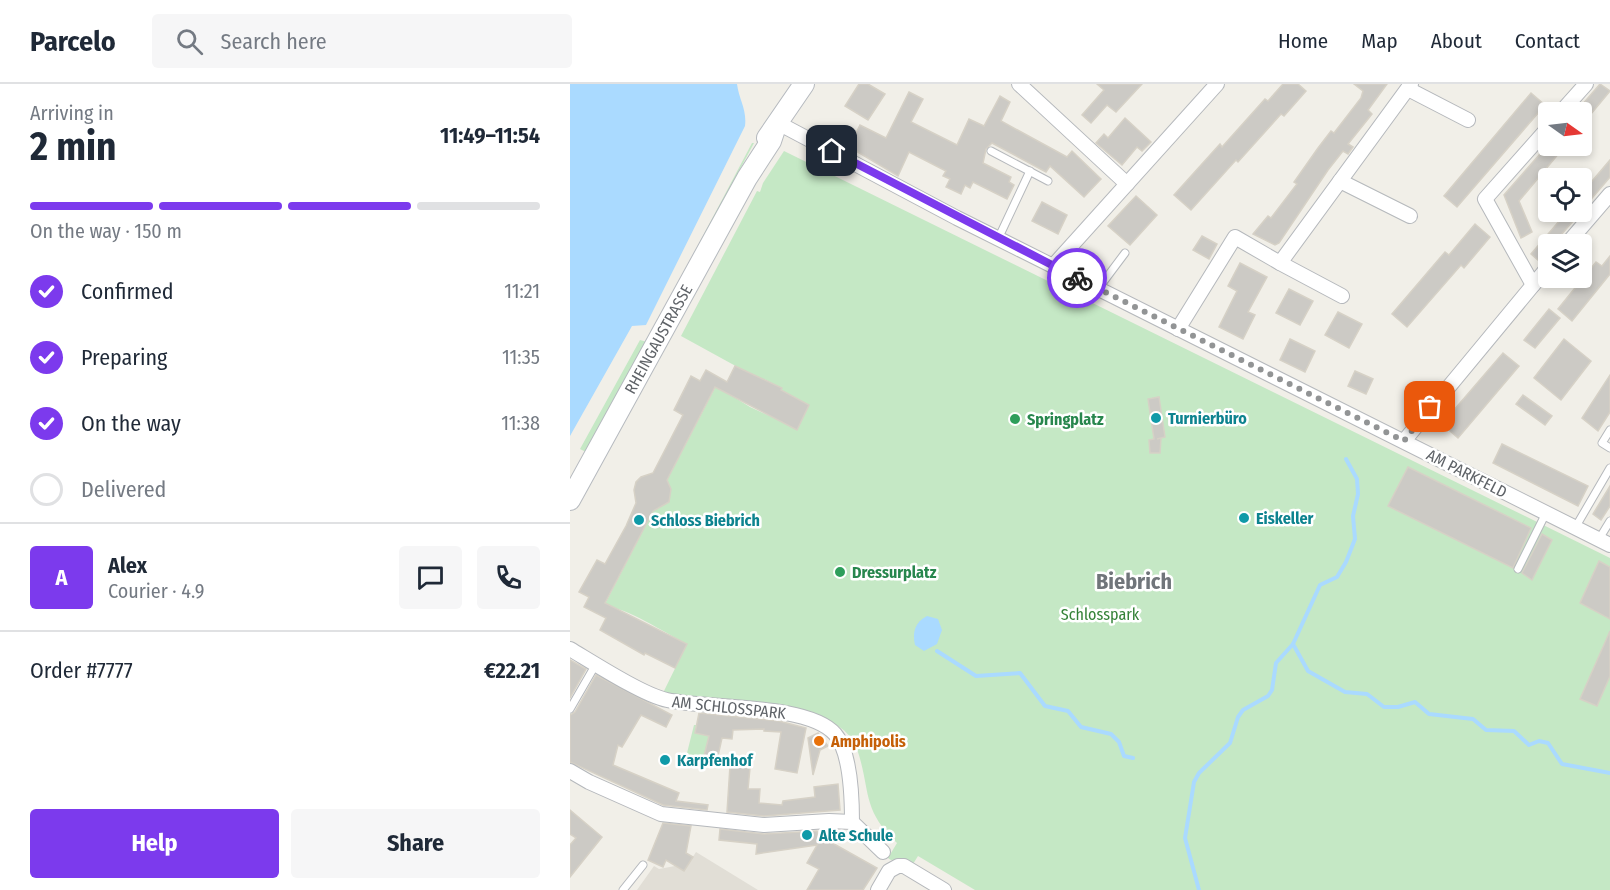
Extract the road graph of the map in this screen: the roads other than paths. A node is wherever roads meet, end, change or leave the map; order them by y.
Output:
1 (804, 84) edge
2 (1019, 84) edge
3 (1586, 84) edge
4 (1409, 86) edge
5 (1209, 87) edge
6 (1570, 102) edge
7 (1468, 120) dead end
8 (777, 126) junction
9 (1538, 139) edge
10 (991, 151) dead end
11 (1030, 171) junction
12 (1048, 181) dead end
13 (1340, 181) junction
14 (1127, 184) junction
15 (1610, 194) edge
16 (1410, 216) dead end
17 (1576, 234) edge
18 (998, 238) junction
19 (1125, 253) dead end
20 (1280, 263) junction
21 (1053, 266) junction
22 (1538, 279) edge
23 (1533, 285) junction
24 (1098, 289) junction
25 (1342, 297) dead end
26 (1178, 329) junction
27 (1610, 430) edge
28 (1404, 441) junction
29 (1610, 448) edge
30 (1610, 468) edge
31 (570, 500) edge
32 (1546, 513) junction
33 (1610, 521) edge
34 (1575, 528) junction
35 (1604, 542) edge
36 (1518, 569) dead end
37 (570, 649) edge
38 (596, 664) junction
39 (570, 709) edge
40 (570, 771) edge
41 (852, 822) junction
42 (883, 852) dead end
43 (643, 865) dead end
44 (623, 890) edge
45 (878, 890) edge
46 (944, 890) edge

1 - 8 street, RHEINGAUSTRASSE
2 - 14 street
3 - 6 street
4 - 7 street
4 - 13 street
5 - 14 street
8 - 18 street, AM PARKFELD
8 - 31 street, RHEINGAUSTRASSE
9 - 23 street
10 - 11 lane
11 - 12 lane
11 - 18 lane
13 - 16 street
13 - 20 street
14 - 21 street
15 - 17 street
18 - 21 street, AM PARKFELD
19 - 24 lane
20 - 25 street
20 - 26 street
21 - 24 street, AM PARKFELD
22 - 23 street
23 - 28 street
24 - 26 street, AM PARKFELD
26 - 28 street, AM PARKFELD
27 - 29 lane
28 - 32 street, AM PARKFELD
30 - 34 lane
32 - 34 street, AM PARKFELD
32 - 36 lane
33 - 35 lane
34 - 35 street, AM PARKFELD
37 - 38 street, AM SCHLOSSPARK
38 - 39 lane
38 - 41 street, AM SCHLOSSPARK
40 - 41 street
41 - 42 street
43 - 44 lane
45 - 46 street

